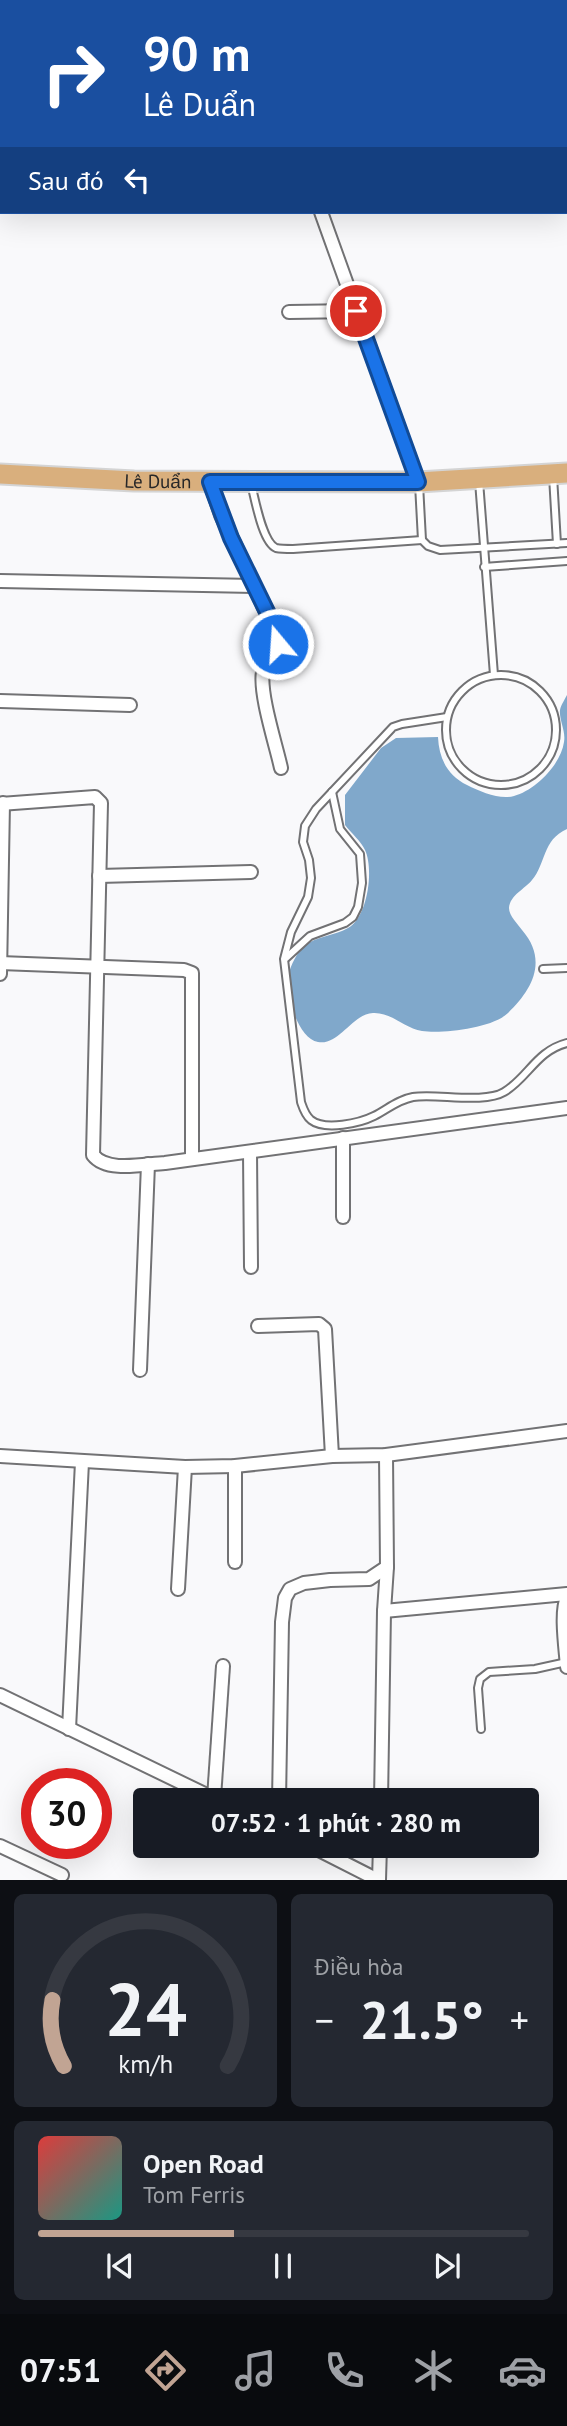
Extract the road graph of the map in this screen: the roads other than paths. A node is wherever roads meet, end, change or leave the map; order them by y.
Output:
1 (322, 214) edge
2 (356, 311) junction
3 (289, 313) dead end
4 (560, 473) edge
5 (0, 474) edge
6 (479, 478) junction
7 (210, 482) junction
8 (250, 482) junction
9 (418, 482) junction
10 (422, 540) junction
11 (567, 543) edge
12 (557, 544) junction
13 (483, 548) junction
14 (567, 561) edge
15 (484, 567) junction
16 (0, 581) edge
17 (254, 586) junction
18 (494, 675) junction
19 (0, 701) edge
20 (130, 705) dead end
21 (447, 717) junction
22 (281, 768) dead end
23 (332, 792) junction
24 (1, 804) edge
25 (251, 872) dead end
26 (99, 876) junction
27 (284, 959) junction
28 (0, 963) edge
29 (97, 967) junction
30 (567, 968) edge
31 (543, 969) dead end
32 (0, 974) edge
33 (567, 1043) edge
34 (567, 1108) edge
35 (343, 1138) junction
36 (250, 1152) junction
37 (192, 1159) junction
38 (148, 1164) junction
39 (342, 1217) dead end
40 (251, 1267) dead end
41 (258, 1326) dead end
42 (141, 1370) dead end
43 (567, 1431) edge
44 (387, 1455) junction
45 (0, 1456) edge
46 (332, 1456) junction
47 (82, 1462) junction
48 (235, 1466) junction
49 (185, 1467) junction
50 (235, 1562) dead end
51 (387, 1567) junction
52 (178, 1589) dead end
53 (567, 1596) edge
54 (384, 1611) junction
55 (567, 1664) edge
56 (223, 1666) dead end
57 (0, 1695) edge
58 (69, 1729) junction
59 (481, 1729) dead end
60 (192, 1788) edge
61 (218, 1788) edge
62 (279, 1788) edge
63 (382, 1788) edge
64 (0, 1846) edge
65 (335, 1858) edge
66 (380, 1858) edge
67 (62, 1875) dead end
68 (379, 1880) edge

1 - 2 street
2 - 3 street
2 - 9 street
4 - 6 main road, Lê Duẩn
4 - 12 lane
5 - 7 main road, Lê Duẩn
6 - 9 main road, Lê Duẩn
6 - 13 lane
7 - 8 main road, Lê Duẩn
7 - 17 street
8 - 9 main road, Lê Duẩn
8 - 10 lane
9 - 10 lane
10 - 13 lane
11 - 12 lane
12 - 13 lane
13 - 15 lane
14 - 15 lane
15 - 18 lane
16 - 17 street
17 - 22 street
18 - 21 lane
18 - 21 lane
19 - 20 street
21 - 23 lane
23 - 27 lane
23 - 27 lane
24 - 26 street
24 - 28 street
25 - 26 street
26 - 29 street
27 - 33 lane
28 - 29 street
28 - 32 street
29 - 37 street
29 - 38 street
30 - 31 lane
34 - 35 street
35 - 36 street
35 - 39 street
36 - 37 street
36 - 40 street
37 - 38 street
38 - 42 street
41 - 46 street
43 - 44 street
44 - 46 street
44 - 51 street
45 - 47 street
46 - 48 street
47 - 49 street
47 - 58 street
48 - 49 street
48 - 50 street
49 - 52 street
51 - 54 street
51 - 62 street
53 - 54 street
53 - 55 street
54 - 63 street
55 - 59 lane
56 - 61 street
57 - 58 street
58 - 60 street
64 - 67 street
65 - 68 street
66 - 68 street

